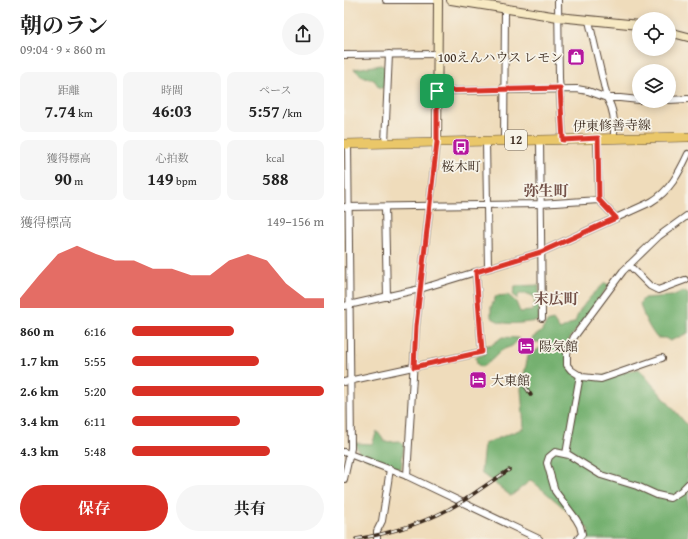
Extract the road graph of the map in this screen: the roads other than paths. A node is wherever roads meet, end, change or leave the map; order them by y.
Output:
1 (386, 0) edge
2 (438, 0) edge
3 (444, 0) edge
4 (451, 0) edge
5 (558, 0) edge
6 (505, 10) junction
7 (558, 17) junction
8 (589, 21) junction
9 (632, 24) edge
10 (676, 34) edge
11 (688, 37) edge
12 (389, 54) junction
13 (437, 54) junction
14 (344, 55) edge
15 (560, 88) junction
16 (504, 90) junction
17 (437, 91) junction
18 (607, 98) junction
19 (632, 99) edge
20 (688, 99) edge
21 (676, 100) edge
22 (688, 137) edge
23 (598, 138) junction
24 (614, 138) junction
25 (540, 140) junction
26 (563, 140) junction
27 (486, 141) junction
28 (504, 141) junction
29 (437, 142) junction
30 (385, 143) junction
31 (346, 144) edge
32 (688, 154) edge
33 (599, 200) junction
34 (540, 204) junction
35 (488, 205) junction
36 (429, 206) junction
37 (346, 207) edge
38 (385, 207) junction
39 (688, 215) edge
40 (616, 218) junction
41 (541, 252) junction
42 (629, 265) junction
43 (488, 268) junction
44 (476, 272) junction
45 (685, 280) dead end
46 (420, 289) junction
47 (387, 297) junction
48 (347, 306) edge
49 (542, 318) dead end
50 (662, 358) dead end
51 (414, 367) junction
52 (580, 375) junction
53 (347, 381) edge
54 (344, 452) edge
55 (351, 454) junction
56 (566, 454) junction
57 (390, 469) junction
58 (406, 476) junction
59 (344, 479) edge
60 (688, 484) edge
61 (377, 539) edge
62 (539, 539) edge
63 (578, 539) edge

1 - 2 street
2 - 3 street
2 - 13 street
4 - 6 street
5 - 7 street
6 - 7 street
6 - 16 street
7 - 8 street
7 - 15 street
8 - 9 street
8 - 18 street
10 - 11 street
12 - 13 street
12 - 14 street
12 - 30 street
13 - 17 street
15 - 16 street
15 - 18 street
15 - 26 street
16 - 17 street
16 - 28 street
17 - 29 street
18 - 19 street
18 - 24 street
20 - 21 street
22 - 24 main road, 伊東修善寺線 / 12
23 - 24 main road, 伊東修善寺線 / 12
23 - 26 main road, 伊東修善寺線 / 12
23 - 33 street
25 - 26 main road, 伊東修善寺線 / 12
25 - 28 main road, 伊東修善寺線 / 12
25 - 34 street
27 - 28 main road, 伊東修善寺線 / 12
27 - 29 main road, 伊東修善寺線 / 12
27 - 35 street
29 - 30 main road, 伊東修善寺線 / 12
29 - 36 street
30 - 31 main road, 伊東修善寺線 / 12
31 - 37 street
32 - 40 street
33 - 34 street
33 - 40 street
34 - 35 street
34 - 41 street
35 - 36 street
35 - 43 street
36 - 38 street
36 - 46 street
37 - 38 street
37 - 48 street
38 - 47 street
39 - 42 street
40 - 41 street
41 - 43 street
41 - 49 street
42 - 45 street
42 - 52 street
43 - 44 street
44 - 46 street
44 - 51 street
46 - 47 street
46 - 51 street
47 - 48 street
48 - 53 street
50 - 52 street
51 - 53 street
51 - 58 street
52 - 56 street
53 - 55 street
54 - 55 street
55 - 57 street
55 - 59 street
56 - 60 street
56 - 63 street
57 - 58 street
57 - 61 street
58 - 62 street

